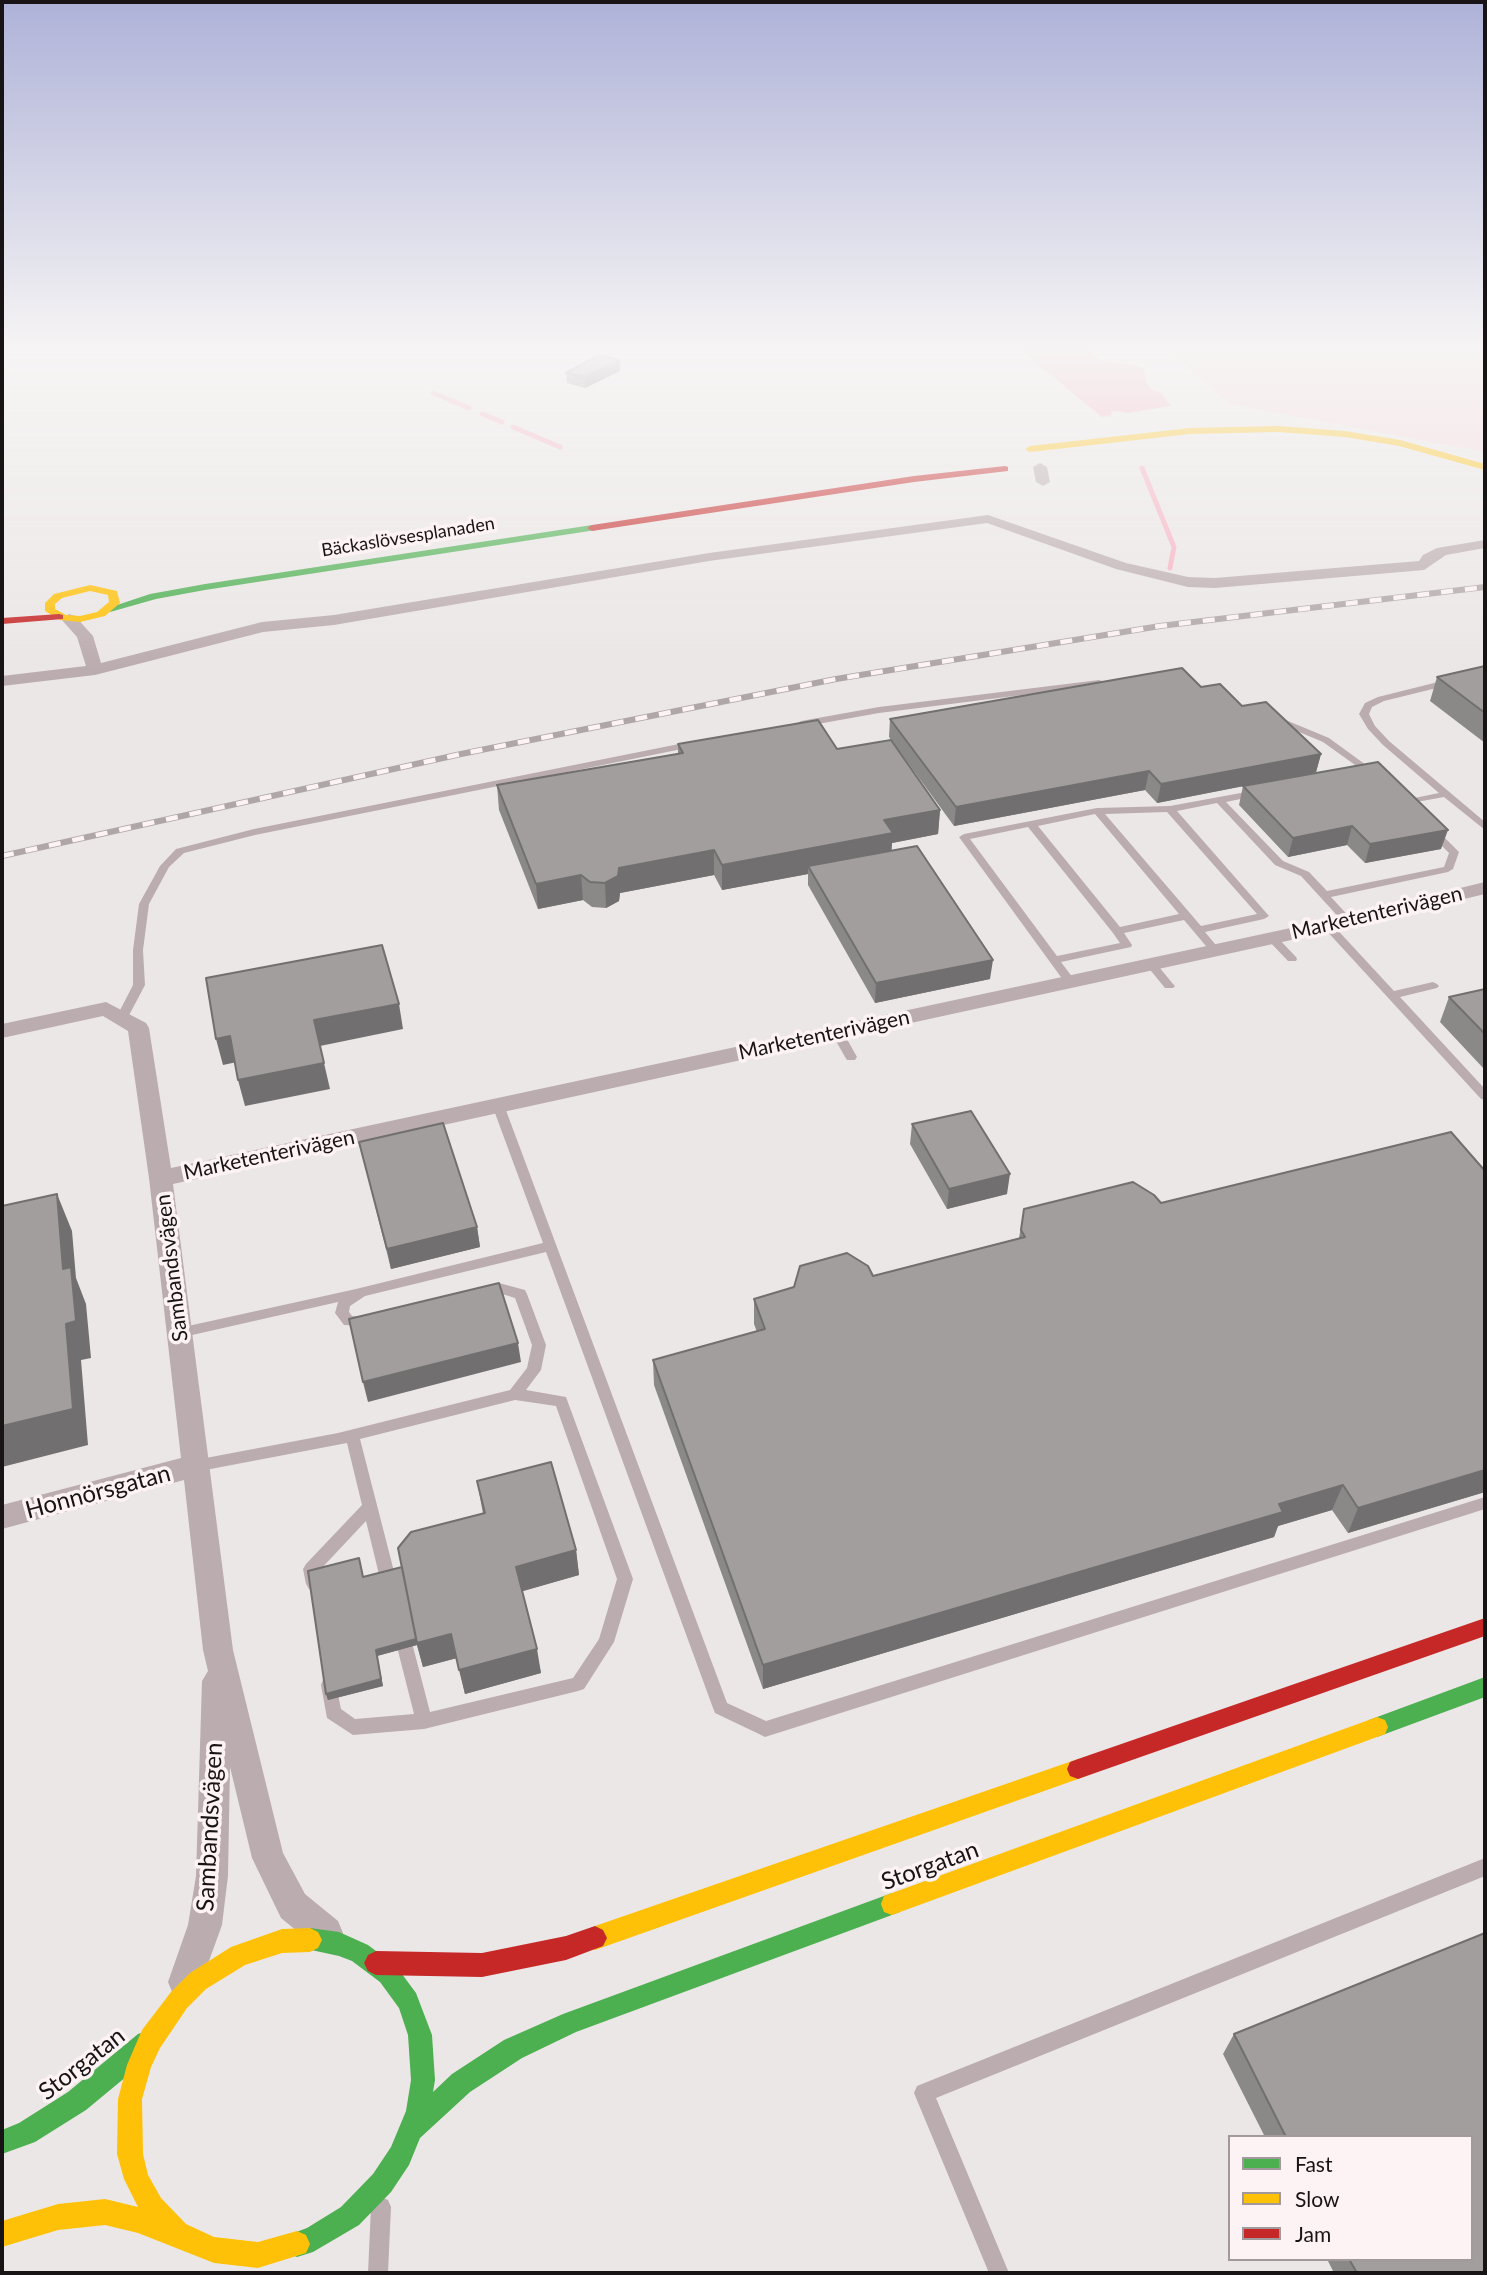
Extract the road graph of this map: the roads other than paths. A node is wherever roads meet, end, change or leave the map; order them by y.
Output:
1 (987, 456) edge
2 (988, 456) edge
3 (1039, 456) edge
4 (1081, 456) edge
5 (1447, 456) edge
6 (1485, 467) edge
7 (1029, 470) junction
8 (1485, 544) edge
9 (109, 591) junction
10 (52, 601) junction
11 (105, 611) junction
12 (2, 613) edge
13 (64, 618) junction
14 (2, 621) edge
15 (85, 636) junction
16 (94, 670) junction
17 (1462, 680) edge
18 (2, 681) edge
19 (1105, 683) edge
20 (1267, 715) edge
21 (784, 727) edge
22 (703, 742) edge
23 (1359, 776) edge
24 (1270, 791) edge
25 (1446, 794) junction
26 (1219, 800) junction
27 (1404, 804) edge
28 (1170, 809) junction
29 (1097, 811) junction
30 (1420, 820) edge
31 (1031, 824) junction
32 (1485, 827) edge
33 (1485, 888) edge
34 (1324, 895) junction
35 (1186, 916) junction
36 (1338, 923) junction
37 (1116, 930) junction
38 (1198, 930) junction
39 (1272, 938) junction
40 (1215, 950) junction
41 (1292, 959) dead end
42 (1055, 961) junction
43 (1151, 964) junction
44 (1070, 982) junction
45 (1169, 986) dead end
46 (1433, 986) dead end
47 (1391, 995) junction
48 (122, 1018) junction
49 (2, 1031) edge
50 (836, 1032) junction
51 (851, 1057) dead end
52 (1485, 1096) edge
53 (498, 1105) junction
54 (161, 1178) junction
55 (550, 1246) junction
56 (361, 1292) junction
57 (466, 1297) edge
58 (380, 1318) edge
59 (179, 1334) junction
60 (515, 1394) junction
61 (352, 1435) junction
62 (195, 1466) junction
63 (1485, 1503) edge
64 (370, 1507) junction
65 (2, 1517) edge
66 (315, 1595) edge
67 (1485, 1628) edge
68 (218, 1650) junction
69 (327, 1674) edge
70 (1485, 1687) edge
71 (424, 1721) junction
72 (1485, 1867) edge
73 (339, 1944) junction
74 (376, 1962) junction
75 (178, 2000) junction
76 (151, 2039) junction
77 (412, 2129) junction
78 (2, 2142) edge
79 (382, 2183) junction
80 (2, 2234) edge
81 (194, 2242) junction
82 (236, 2254) junction
83 (256, 2273) edge
84 (378, 2273) edge
85 (999, 2273) edge

1 - 9 street, Bäckaslövsesplanaden
2 - 7 street, Bäckaslövsesplanaden
3 - 7 street, Bäckaslövsesplanaden
4 - 7 street, Bäckaslövsesplanaden
5 - 6 street, Bäckaslövsesplanaden
7 - 11 street, Bäckaslövsesplanaden
8 - 16 street
9 - 10 street, Bäckaslövsesplanaden
9 - 11 street
10 - 12 street, Bäckaslövsesplanaden
10 - 13 street
11 - 13 street, Bäckaslövsesplanaden
11 - 15 street
13 - 14 street, Bäckaslövsesplanaden
13 - 15 street
15 - 16 street
16 - 18 street
17 - 25 lane
19 - 21 lane
20 - 23 lane
22 - 48 lane
24 - 26 lane
25 - 27 lane
25 - 32 lane
26 - 28 lane
26 - 34 lane
28 - 29 lane
28 - 38 lane
29 - 31 lane
29 - 35 lane
30 - 34 lane
31 - 37 lane
31 - 42 lane
33 - 36 street, Marketenterivägen
34 - 36 lane
35 - 37 lane
35 - 38 lane
36 - 39 street, Marketenterivägen
36 - 47 lane
37 - 42 lane
38 - 40 lane
39 - 40 street, Marketenterivägen
39 - 41 lane
40 - 43 street, Marketenterivägen
42 - 44 lane
43 - 44 street, Marketenterivägen
43 - 45 lane
44 - 50 street, Marketenterivägen
46 - 47 lane
47 - 52 lane
48 - 49 street
48 - 54 street, Sambandsvägen
50 - 51 lane
50 - 53 street, Marketenterivägen
53 - 54 street, Marketenterivägen
53 - 55 lane
54 - 59 street, Sambandsvägen
55 - 56 lane
55 - 63 lane
56 - 58 lane
56 - 59 lane
57 - 60 lane
59 - 62 street, Sambandsvägen
60 - 61 lane
60 - 71 lane
61 - 62 lane
61 - 64 lane
62 - 65 street, Honnörsgatan
62 - 68 street, Sambandsvägen
64 - 66 lane
64 - 71 lane
67 - 74 street, Storgatan
68 - 73 street, Sambandsvägen
68 - 75 street, Sambandsvägen
69 - 71 lane
70 - 77 street, Storgatan
72 - 85 lane
73 - 74 street, Storgatan
73 - 75 street, Storgatan
74 - 77 street, Storgatan
75 - 76 street, Storgatan
76 - 78 street, Storgatan
76 - 81 street, Storgatan
77 - 79 street, Storgatan
79 - 82 street, Storgatan
79 - 84 lane
80 - 81 street, Storgatan
81 - 82 street, Storgatan
82 - 83 lane

